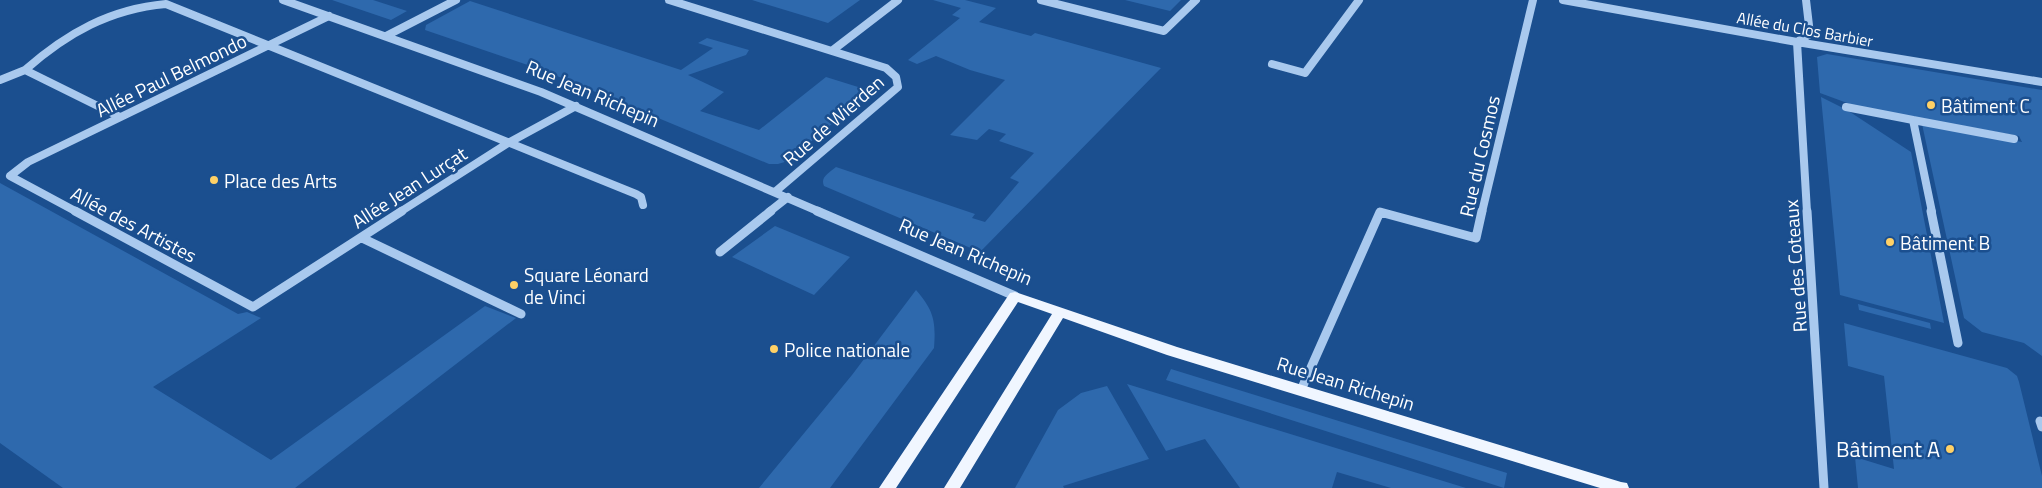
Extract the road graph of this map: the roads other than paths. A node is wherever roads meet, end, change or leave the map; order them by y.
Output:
1 (283, 0) edge
2 (298, 0) edge
3 (442, 0) edge
4 (669, 0) edge
5 (898, 0) edge
6 (1041, 0) edge
7 (1196, 0) edge
8 (1359, 0) edge
9 (1533, 0) edge
10 (1564, 0) edge
11 (1806, 0) edge
12 (453, 1) edge
13 (310, 10) junction
14 (328, 16) junction
15 (386, 36) junction
16 (1797, 42) junction
17 (269, 46) junction
18 (833, 50) junction
19 (1272, 64) dead end
20 (25, 70) junction
21 (0, 80) edge
22 (2042, 82) edge
23 (576, 106) junction
24 (1846, 107) dead end
25 (120, 118) junction
26 (1913, 120) junction
27 (2014, 138) dead end
28 (508, 143) junction
29 (28, 162) joint
30 (776, 191) junction
31 (788, 197) junction
32 (643, 205) dead end
33 (362, 238) junction
34 (720, 252) dead end
35 (1015, 296) junction
36 (262, 300) joint
37 (1060, 312) junction
38 (522, 314) dead end
39 (1958, 343) dead end
40 (1301, 390) junction
41 (887, 488) edge
42 (952, 488) edge
43 (1621, 488) edge
44 (1824, 488) edge

1 - 13 street, Rue Jean Richepin
2 - 13 street, Rue Jean Richepin
3 - 12 street
4 - 18 street, Rue de Wierden
5 - 18 street
6 - 7 street
8 - 19 street
9 - 40 street, Rue du Cosmos
10 - 16 street, Allée du Clos Barbier
11 - 16 street
12 - 15 street
13 - 14 street, Rue Jean Richepin
14 - 15 street, Rue Jean Richepin
14 - 17 street, Allée Paul Belmondo
15 - 23 street, Rue Jean Richepin
16 - 22 street, Allée du Clos Barbier
16 - 44 street, Rue des Coteaux
17 - 20 street
17 - 25 street, Allée Paul Belmondo
17 - 28 street
18 - 30 street, Rue de Wierden
20 - 21 street
20 - 25 street
23 - 28 street, Allée Jean Lurçat
23 - 30 street, Rue Jean Richepin
24 - 26 street
25 - 29 lane, Allée Paul Belmondo
26 - 27 street
26 - 39 street
28 - 32 street
28 - 33 street, Allée Jean Lurçat
29 - 36 street, Allée des Artistes
30 - 31 street, Rue Jean Richepin
31 - 34 lane
31 - 35 street, Rue Jean Richepin
33 - 36 street, Allée Jean Lurçat
33 - 38 street
35 - 37 main road, Rue Jean Richepin
35 - 41 main road
37 - 40 main road, Rue Jean Richepin
37 - 42 main road
40 - 43 main road, Rue Jean Richepin

